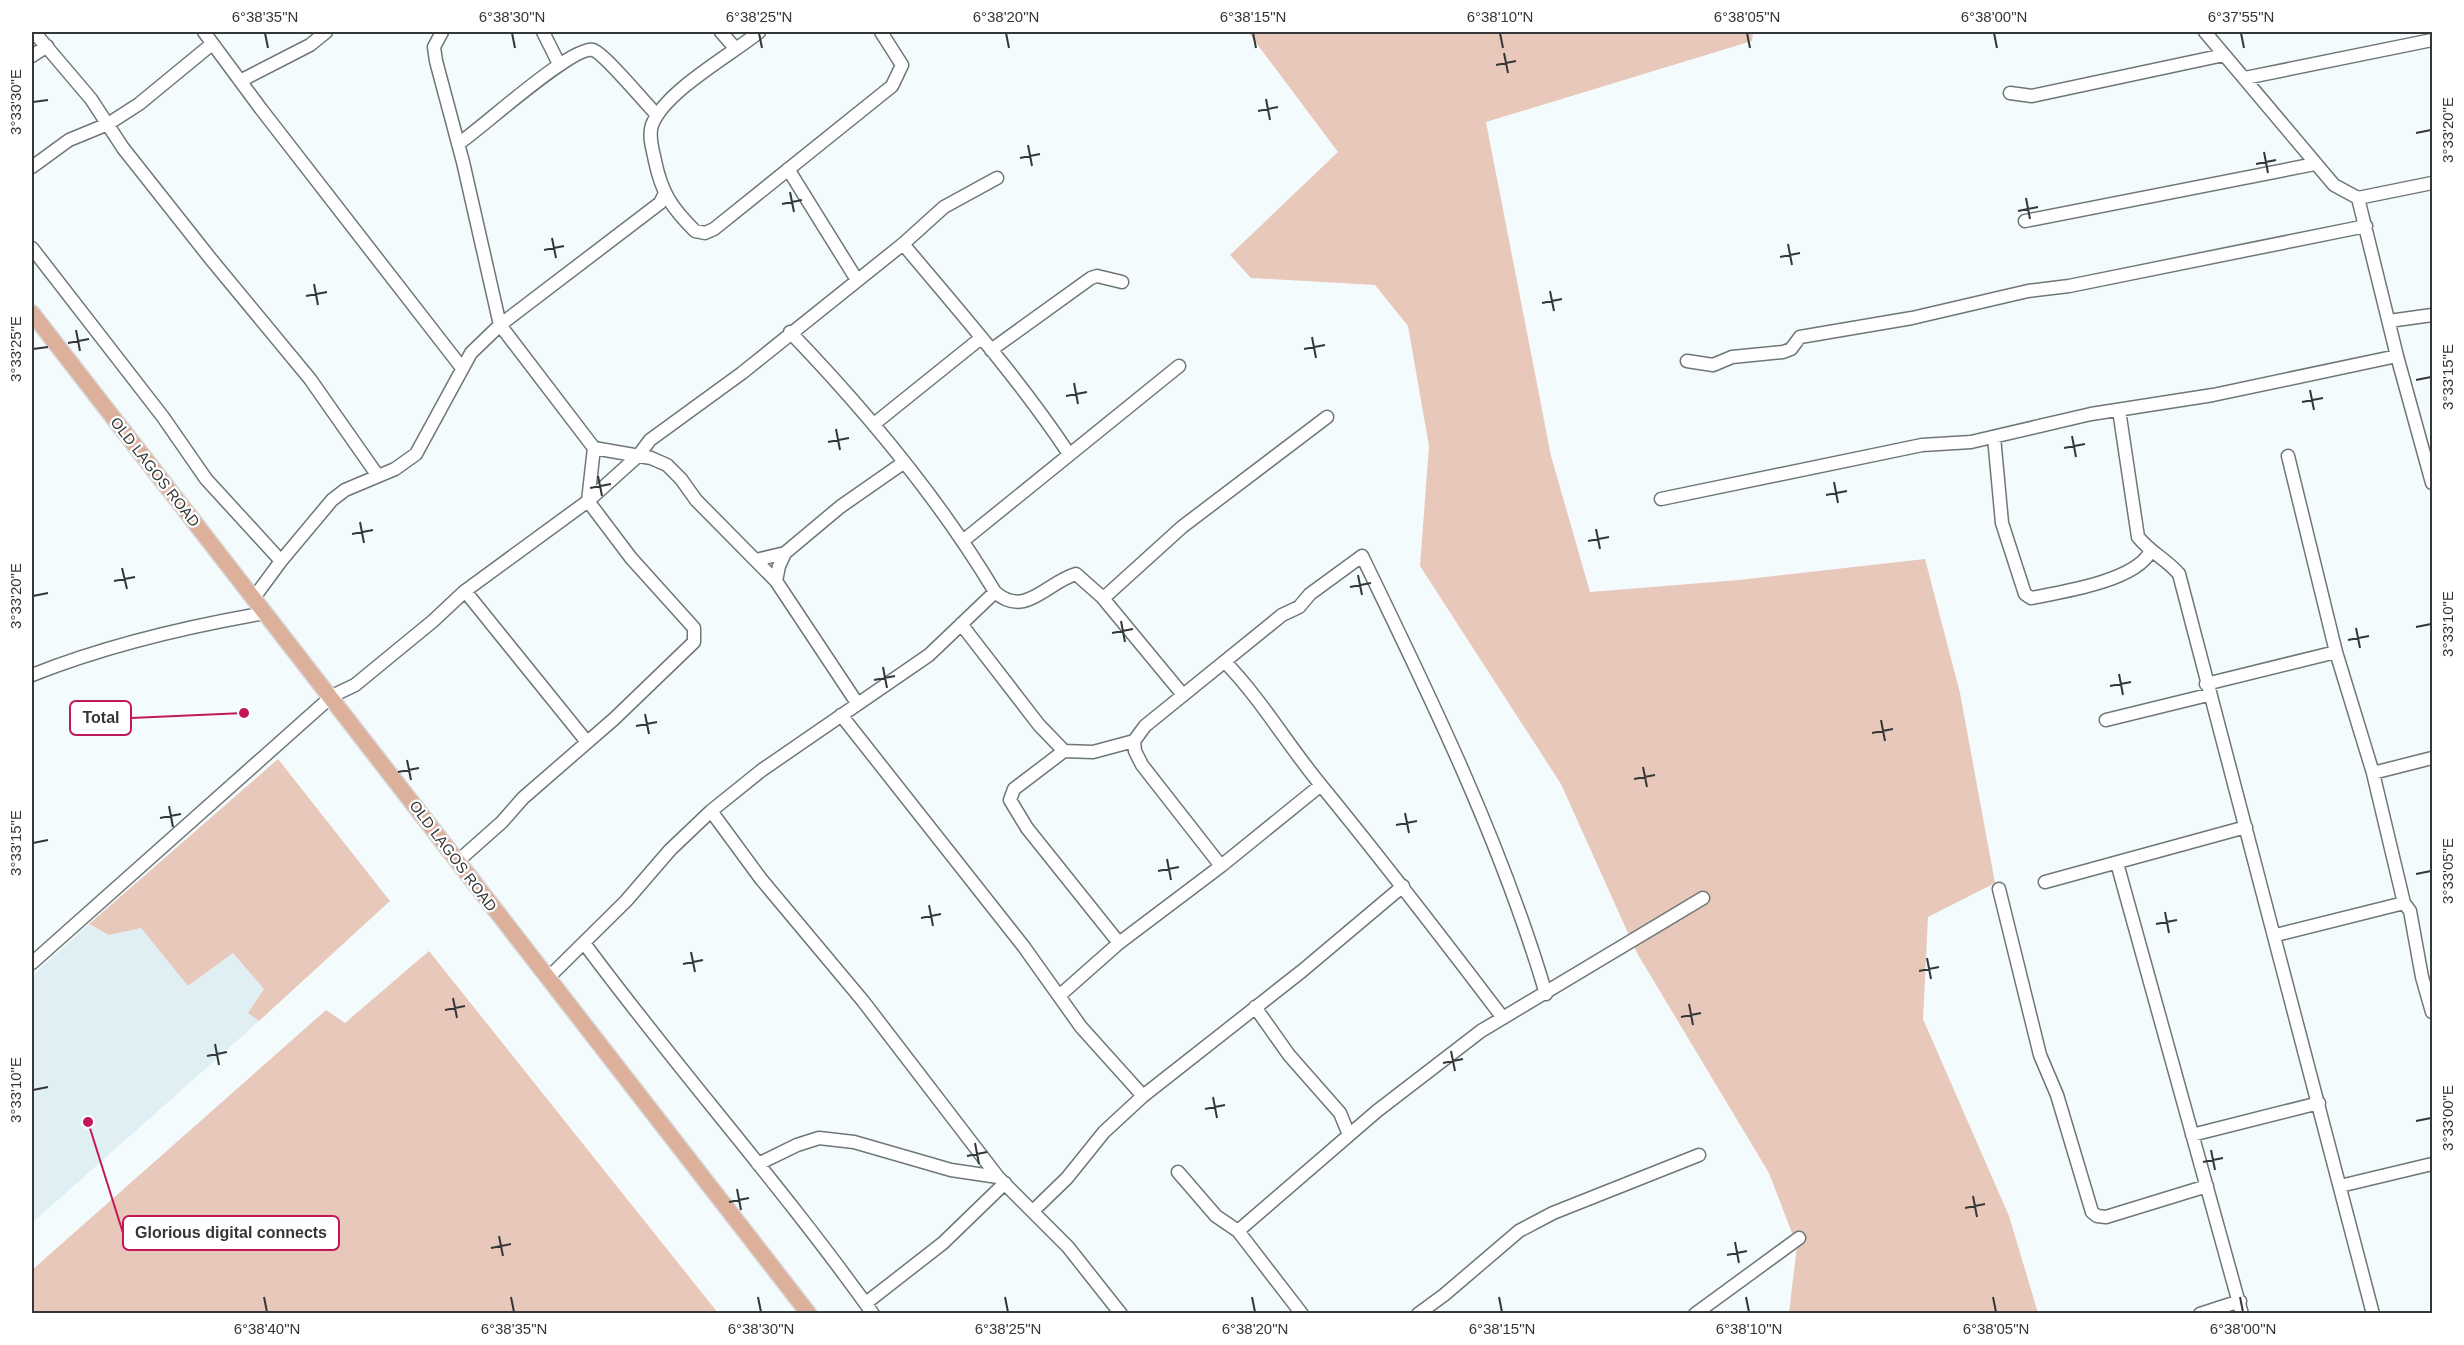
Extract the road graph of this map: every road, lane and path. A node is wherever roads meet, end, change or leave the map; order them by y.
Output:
1 (34, 32) edge
2 (204, 32) edge
3 (326, 32) edge
4 (442, 32) edge
5 (543, 32) edge
6 (721, 32) edge
7 (759, 32) edge
8 (881, 32) edge
9 (2205, 32) edge
10 (2433, 40) edge
11 (212, 44) junction
12 (47, 46) junction
13 (735, 48) junction
14 (2224, 55) junction
15 (32, 56) edge
16 (559, 64) junction
17 (2245, 78) junction
18 (240, 81) junction
19 (2010, 93) dead end
20 (657, 115) junction
21 (108, 124) junction
22 (458, 144) junction
23 (2315, 164) junction
24 (32, 168) edge
25 (788, 169) junction
26 (998, 178) dead end
27 (2433, 183) edge
28 (663, 195) junction
29 (2358, 198) junction
30 (2025, 221) dead end
31 (2366, 226) junction
32 (903, 244) junction
33 (32, 248) edge
34 (857, 280) junction
35 (1122, 282) dead end
36 (32, 313) edge
37 (2433, 315) edge
38 (2389, 321) junction
39 (500, 325) junction
40 (790, 332) junction
41 (981, 338) junction
42 (991, 350) junction
43 (2397, 356) junction
44 (1687, 362) dead end
45 (1179, 366) dead end
46 (462, 368) junction
47 (2119, 410) junction
48 (1327, 417) dead end
49 (874, 424) junction
50 (1994, 437) junction
51 (594, 448) junction
52 (1069, 454) junction
53 (638, 456) junction
54 (2288, 456) dead end
55 (903, 463) junction
56 (378, 476) junction
57 (2433, 483) edge
58 (1661, 499) dead end
59 (588, 501) junction
60 (964, 540) junction
61 (2150, 552) junction
62 (785, 553) junction
63 (756, 560) junction
64 (281, 561) junction
65 (776, 581) junction
66 (465, 591) junction
67 (995, 592) junction
68 (1102, 597) junction
69 (253, 599) junction
70 (265, 614) junction
71 (961, 624) junction
72 (2336, 652) junction
73 (1225, 662) junction
74 (32, 675) edge
75 (2207, 690) junction
76 (1183, 695) junction
77 (332, 696) junction
78 (857, 703) junction
79 (841, 715) junction
80 (2106, 720) dead end
81 (1134, 741) junction
82 (587, 742) junction
83 (1064, 751) junction
84 (2433, 758) edge
85 (2373, 773) junction
86 (1321, 785) junction
87 (711, 811) junction
88 (2246, 827) junction
89 (458, 861) junction
90 (2117, 863) junction
91 (1221, 867) junction
92 (2045, 882) dead end
93 (1403, 886) junction
94 (1999, 889) dead end
95 (1703, 898) dead end
96 (2404, 903) junction
97 (2276, 935) junction
98 (584, 943) junction
99 (1119, 943) junction
100 (32, 963) edge
101 (548, 978) junction
102 (1546, 994) junction
103 (1059, 996) junction
104 (1255, 1007) junction
105 (2433, 1012) edge
106 (1503, 1018) junction
107 (1143, 1096) junction
108 (2319, 1103) junction
109 (1349, 1135) junction
110 (2192, 1135) junction
111 (1699, 1155) dead end
112 (758, 1164) junction
113 (2433, 1164) edge
114 (1178, 1172) dead end
115 (1001, 1180) junction
116 (2207, 1186) junction
117 (2340, 1186) junction
118 (1034, 1210) junction
119 (1238, 1231) junction
120 (1799, 1238) dead end
121 (866, 1303) junction
122 (2241, 1307) edge
123 (809, 1314) edge
124 (873, 1314) edge
125 (1121, 1314) edge
126 (1302, 1314) edge
127 (1418, 1314) edge
128 (1695, 1314) edge
129 (2200, 1314) edge
130 (2373, 1314) edge

1 - 12 street
2 - 11 street
3 - 18 street
4 - 22 street
5 - 16 street
6 - 13 street
7 - 13 street
8 - 25 street
9 - 14 street
10 - 17 street
11 - 18 street
11 - 21 street
12 - 15 street
12 - 21 street
13 - 20 street
14 - 17 street
14 - 19 street
16 - 20 street
16 - 22 street
17 - 23 street
18 - 46 street
20 - 28 street
21 - 24 street
21 - 56 street
22 - 39 street
23 - 29 street
23 - 30 street
25 - 28 street
25 - 34 street
26 - 32 street
27 - 29 street
28 - 39 street
29 - 31 street
31 - 38 street
31 - 44 street
32 - 34 street
32 - 41 street
33 - 64 street
34 - 40 street
35 - 42 street
36 - 69 main road, OLD LAGOS ROAD
37 - 38 street
38 - 43 street
39 - 46 street
39 - 51 street
40 - 49 street
40 - 53 street
41 - 42 street
41 - 49 street
42 - 52 street
43 - 47 street
43 - 57 street
45 - 52 street
46 - 56 street
47 - 50 street
47 - 61 street
48 - 68 street
49 - 55 street
50 - 58 street
50 - 61 street
51 - 53 street
51 - 59 street
52 - 60 street
53 - 59 street
53 - 63 street
54 - 72 street
55 - 60 street
55 - 62 street
56 - 64 street
59 - 66 street
59 - 82 street
60 - 67 street
61 - 75 street
62 - 63 street
62 - 65 street
63 - 65 street
64 - 69 street
65 - 78 street
66 - 77 street
66 - 82 street
67 - 68 street
67 - 71 street
68 - 76 street
69 - 70 main road, OLD LAGOS ROAD
70 - 74 street
70 - 77 main road, OLD LAGOS ROAD
71 - 78 street
71 - 83 street
72 - 75 street
72 - 85 street
73 - 76 street
73 - 86 street
73 - 102 street
75 - 80 street
75 - 88 street
76 - 81 street
77 - 89 main road, OLD LAGOS ROAD
77 - 100 street
78 - 79 street
79 - 87 street
79 - 103 street
81 - 83 street
81 - 91 street
82 - 89 street
83 - 99 street
84 - 85 street
85 - 96 street
86 - 91 street
86 - 93 street
87 - 98 street
87 - 115 street
88 - 90 street
88 - 97 street
89 - 101 main road, OLD LAGOS ROAD
90 - 92 street
90 - 110 street
91 - 99 street
93 - 104 street
93 - 106 street
94 - 116 street
95 - 102 street
96 - 97 street
96 - 105 street
97 - 108 street
98 - 101 street
98 - 112 street
99 - 103 street
101 - 123 main road, OLD LAGOS ROAD
102 - 106 street
103 - 107 street
104 - 107 street
104 - 109 street
106 - 109 street
107 - 118 street
108 - 110 street
108 - 117 street
109 - 119 street
110 - 116 street
111 - 127 street
112 - 115 street
112 - 121 street
113 - 117 street
114 - 119 street
115 - 118 street
115 - 121 street
116 - 122 street
117 - 130 street
118 - 125 street
119 - 126 street
120 - 128 street
121 - 124 street
122 - 129 street

